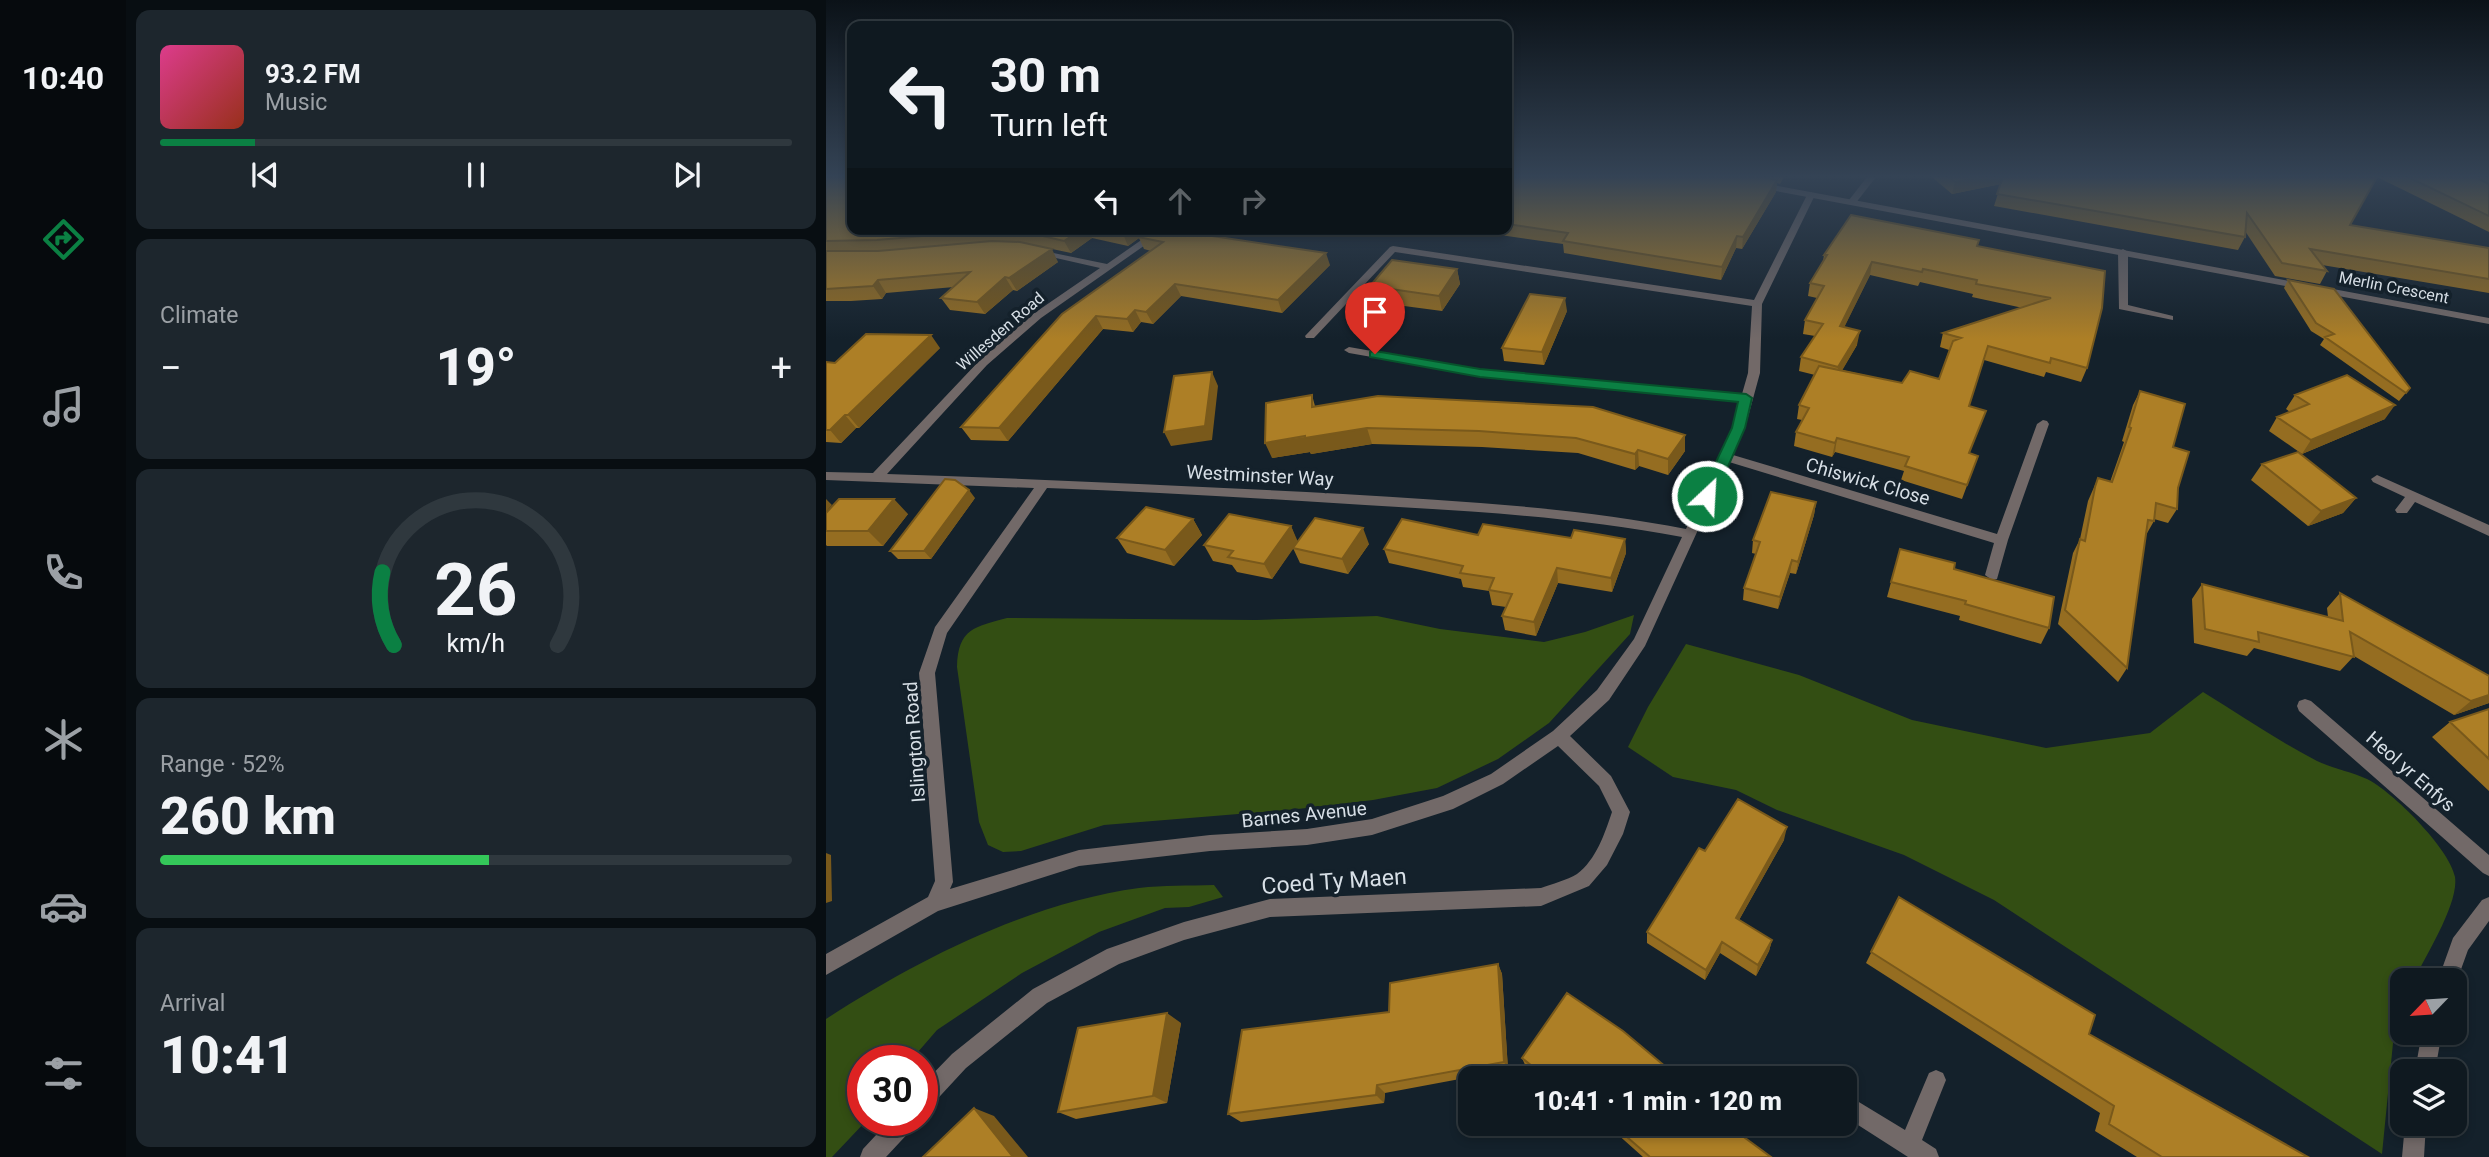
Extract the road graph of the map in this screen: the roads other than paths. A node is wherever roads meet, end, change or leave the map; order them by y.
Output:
1 (1793, 231) edge
2 (2009, 231) edge
3 (1155, 235) edge
4 (1403, 236) dead end
5 (1027, 249) edge
6 (1393, 250) junction
7 (2123, 252) junction
8 (1108, 267) junction
9 (1757, 304) junction
10 (2169, 318) dead end
11 (2489, 321) edge
12 (1310, 336) dead end
13 (1349, 350) dead end
14 (1746, 398) junction
15 (2043, 424) dead end
16 (1726, 457) junction
17 (826, 476) edge
18 (875, 479) junction
19 (2377, 479) dead end
20 (1043, 485) junction
21 (2413, 495) junction
22 (2402, 510) dead end
23 (2489, 531) edge
24 (1689, 534) junction
25 (2001, 540) junction
26 (1992, 575) dead end
27 (2305, 706) dead end
28 (1559, 736) junction
29 (2489, 867) edge
30 (934, 903) junction
31 (2489, 905) edge
32 (826, 965) edge
33 (2452, 968) edge
34 (1936, 1080) dead end
35 (938, 1083) edge
36 (1857, 1111) edge
37 (890, 1136) edge
38 (2415, 1136) edge
39 (1909, 1145) junction
40 (871, 1157) edge
41 (1928, 1157) edge
42 (2413, 1157) edge

1 - 9 street, Barnes Avenue
2 - 7 street, Merlin Crescent
3 - 8 street, Willesden Road
4 - 6 street
5 - 8 street
6 - 9 street
6 - 12 street
7 - 10 street
7 - 11 street, Merlin Crescent
8 - 18 street, Willesden Road
9 - 14 street, Barnes Avenue
13 - 14 street
14 - 16 street, Barnes Avenue
15 - 25 street
16 - 24 street, Barnes Avenue
16 - 25 street, Chiswick Close
17 - 18 street, Westminster Way
18 - 20 street, Westminster Way
19 - 21 street
20 - 24 street, Westminster Way
20 - 30 street, Islington Road
21 - 22 street
21 - 23 street
24 - 28 street, Barnes Avenue
25 - 26 street
27 - 29 street, Heol yr Enfys
28 - 30 street, Barnes Avenue
28 - 35 street, Coed Ty Maen
30 - 32 street, Barnes Avenue
31 - 33 street
34 - 39 street
36 - 39 street
37 - 40 street
38 - 42 street
39 - 41 street

